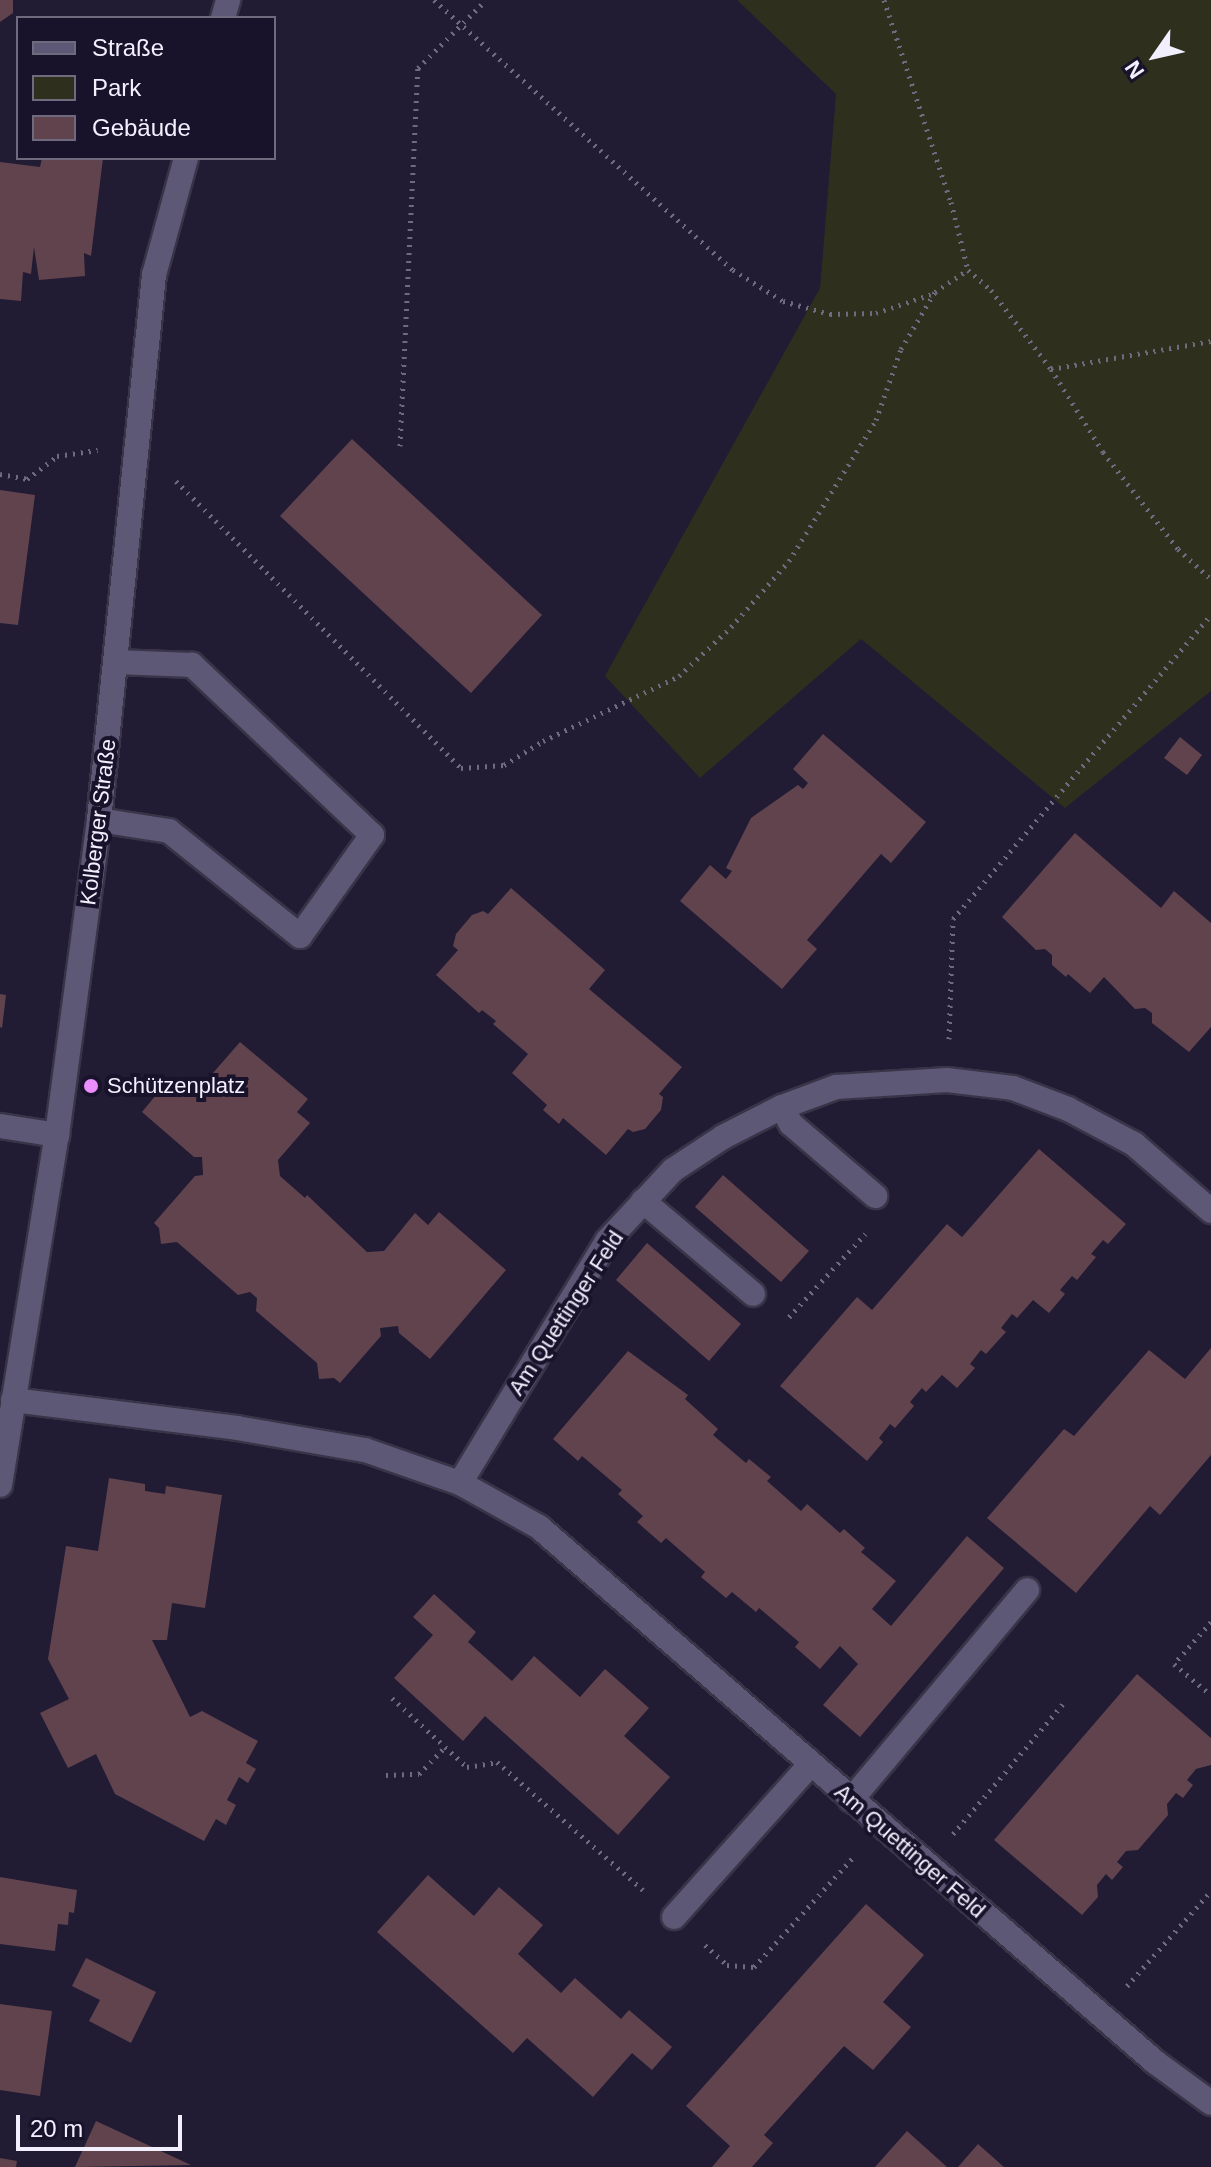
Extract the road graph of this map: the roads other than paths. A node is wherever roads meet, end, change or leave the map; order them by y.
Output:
1 (185, 160) edge
2 (116, 662) junction
3 (99, 820) junction
4 (782, 1107) junction
5 (0, 1126) edge
6 (57, 1135) junction
7 (875, 1196) road end
8 (643, 1201) junction
9 (1211, 1211) edge
10 (753, 1294) road end
11 (13, 1400) junction
12 (460, 1483) junction
13 (0, 1485) edge
14 (1027, 1590) dead end
15 (810, 1765) junction
16 (851, 1800) junction
17 (674, 1917) road end
18 (1211, 2103) edge

1 - 2 street, Kolberger Straße
2 - 3 street, Kolberger Straße
2 - 3 street
3 - 6 street, Kolberger Straße
4 - 7 street
4 - 8 street, Am Quettinger Feld
4 - 9 street, Am Quettinger Feld
5 - 6 street
6 - 11 street, Kolberger Straße
8 - 10 street
8 - 12 street, Am Quettinger Feld
11 - 12 street, Am Quettinger Feld
11 - 13 street, Kolberger Straße
12 - 15 street, Am Quettinger Feld
14 - 16 street
15 - 16 street, Am Quettinger Feld
15 - 17 street
16 - 18 street, Am Quettinger Feld

